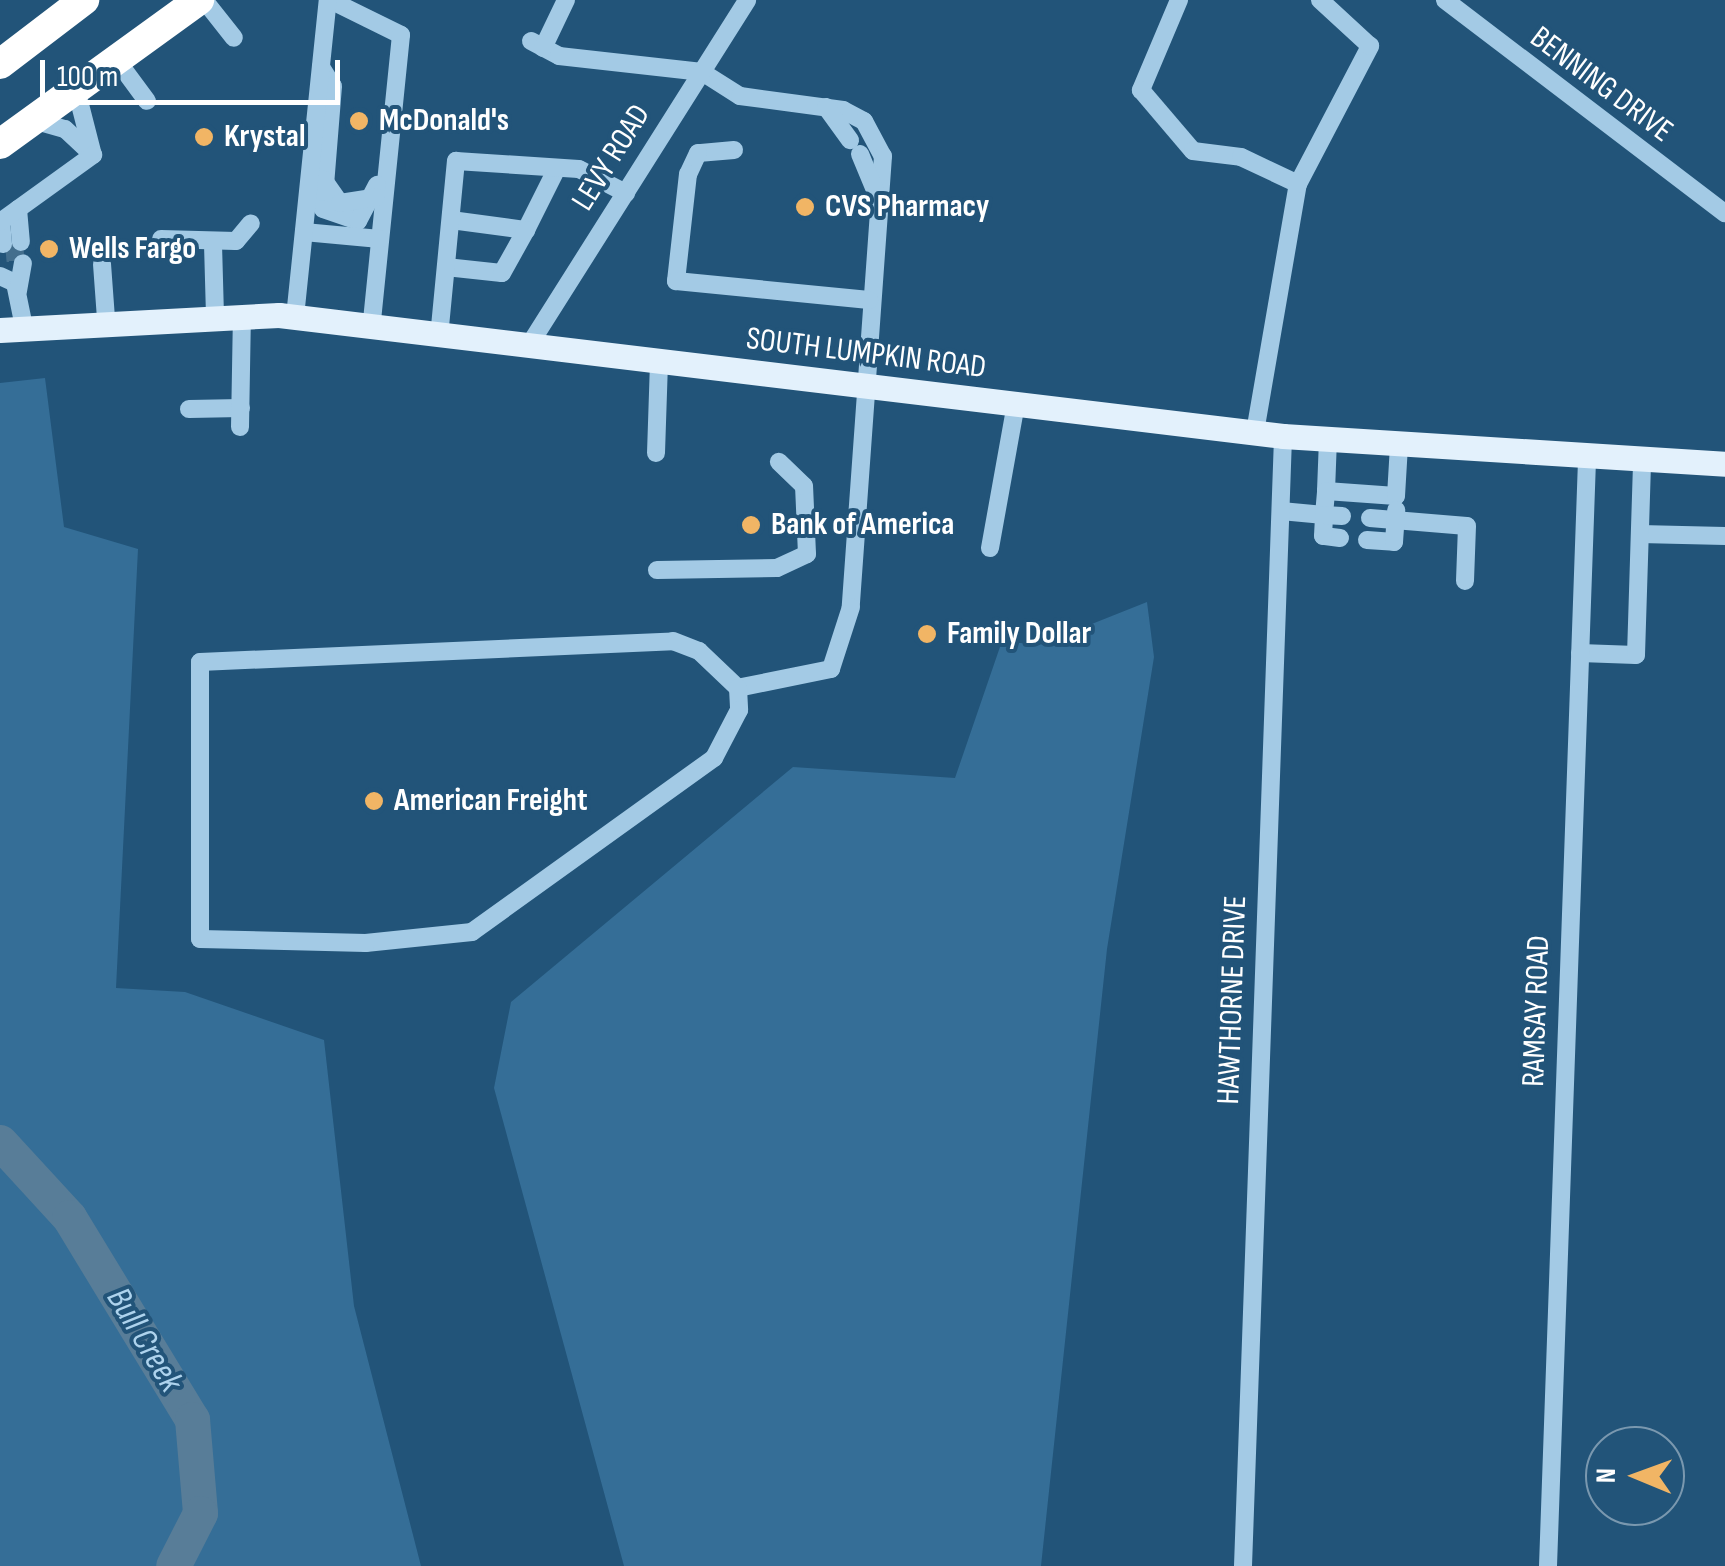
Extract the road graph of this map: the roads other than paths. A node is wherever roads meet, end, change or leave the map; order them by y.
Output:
1 (84, 0) edge
2 (201, 0) edge
3 (329, 0) edge
4 (566, 0) edge
5 (747, 0) edge
6 (1180, 0) edge
7 (1320, 0) edge
8 (1445, 0) edge
9 (234, 38) dead end
10 (400, 58) junction
11 (116, 59) junction
12 (0, 64) edge
13 (320, 67) junction
14 (702, 72) junction
15 (76, 89) junction
16 (147, 101) dead end
17 (835, 108) junction
18 (33, 120) junction
19 (0, 144) edge
20 (858, 144) junction
21 (734, 150) dead end
22 (93, 155) junction
23 (557, 168) junction
24 (881, 178) junction
25 (1298, 184) junction
26 (626, 192) junction
27 (880, 200) junction
28 (1725, 212) edge
29 (7, 217) edge
30 (450, 220) junction
31 (251, 223) dead end
32 (526, 230) junction
33 (304, 232) junction
34 (161, 239) dead end
35 (380, 239) junction
36 (13, 243) tunnel mouth
37 (213, 244) junction
38 (102, 264) dead end
39 (446, 267) junction
40 (12, 274) tunnel mouth
41 (868, 300) junction
42 (242, 315) junction
43 (215, 316) junction
44 (295, 318) junction
45 (106, 319) junction
46 (371, 328) junction
47 (12, 329) edge
48 (439, 336) junction
49 (528, 347) junction
50 (659, 362) junction
51 (864, 386) junction
52 (1016, 404) junction
53 (190, 409) dead end
54 (1255, 432) junction
55 (1283, 436) junction
56 (1328, 439) junction
57 (1399, 445) junction
58 (656, 453) dead end
59 (1586, 458) junction
60 (1642, 460) junction
61 (779, 462) dead end
62 (1725, 464) edge
63 (1326, 490) junction
64 (1396, 496) junction
65 (1281, 511) junction
66 (1333, 516) junction
67 (1370, 518) dead end
68 (1395, 520) junction
69 (1640, 534) junction
70 (1725, 536) edge
71 (1340, 538) dead end
72 (1367, 540) dead end
73 (990, 548) dead end
74 (657, 570) dead end
75 (1465, 581) dead end
76 (1580, 653) junction
77 (738, 688) junction
78 (1243, 1566) edge
79 (1548, 1566) edge

1 - 12 highway
2 - 9 street
2 - 11 highway
3 - 10 street
3 - 13 street
4 - 14 street
5 - 14 street, LEVY ROAD
6 - 25 street
7 - 25 street
8 - 28 street, BENNING DRIVE
10 - 13 street
10 - 35 street
11 - 15 highway
11 - 16 street
13 - 33 street
14 - 17 street
14 - 26 street, LEVY ROAD
15 - 18 highway
15 - 22 street
17 - 20 street
17 - 24 street
18 - 19 highway
18 - 22 street
20 - 24 street
20 - 27 street
21 - 41 street
22 - 29 street
23 - 26 street
23 - 30 street
23 - 32 street
24 - 27 street
25 - 54 street
26 - 49 street, LEVY ROAD
27 - 41 street
29 - 36 street
30 - 32 street
30 - 39 street
31 - 37 street
32 - 39 street
33 - 35 street
33 - 44 street
34 - 37 street
35 - 46 street
37 - 43 street
38 - 45 street
39 - 48 street
40 - 47 street
41 - 51 street
42 - 43 main road, SOUTH LUMPKIN ROAD
42 - 44 main road, SOUTH LUMPKIN ROAD
42 - 53 street
43 - 45 main road, SOUTH LUMPKIN ROAD
44 - 46 main road, SOUTH LUMPKIN ROAD
45 - 47 main road, SOUTH LUMPKIN ROAD
46 - 48 main road, SOUTH LUMPKIN ROAD
48 - 49 main road, SOUTH LUMPKIN ROAD
49 - 50 main road, SOUTH LUMPKIN ROAD
50 - 51 main road, SOUTH LUMPKIN ROAD
50 - 58 street
51 - 52 main road, SOUTH LUMPKIN ROAD
51 - 77 street
52 - 54 main road, SOUTH LUMPKIN ROAD
52 - 73 street
54 - 55 main road, SOUTH LUMPKIN ROAD
55 - 56 main road, SOUTH LUMPKIN ROAD
55 - 65 street, HAWTHORNE DRIVE
56 - 57 main road, SOUTH LUMPKIN ROAD
56 - 63 street
57 - 59 main road, SOUTH LUMPKIN ROAD
57 - 64 street
59 - 60 main road, SOUTH LUMPKIN ROAD
59 - 76 street, RAMSAY ROAD
60 - 62 main road, SOUTH LUMPKIN ROAD
60 - 69 street
61 - 74 street
63 - 64 street
63 - 66 street
64 - 68 street
65 - 66 street
65 - 78 street, HAWTHORNE DRIVE
66 - 71 street
67 - 68 street
68 - 72 street
68 - 75 street
69 - 70 street
69 - 76 street
76 - 79 street, RAMSAY ROAD
77 - 77 street

